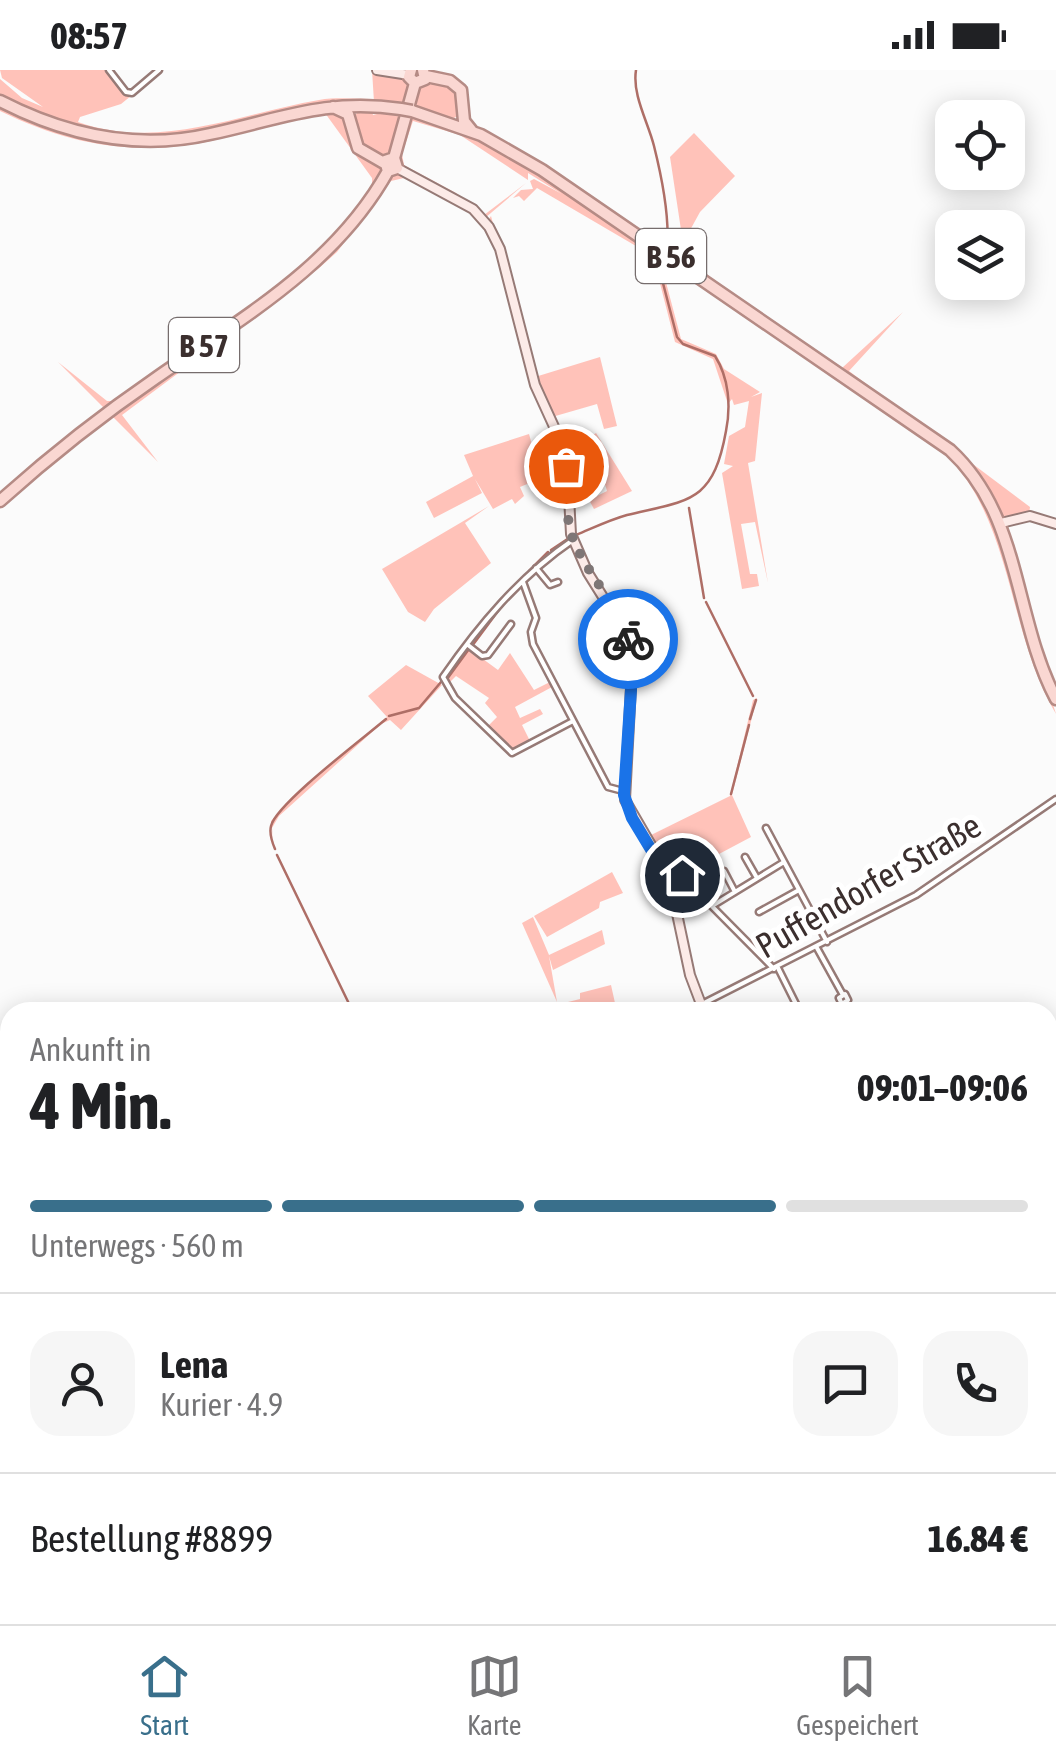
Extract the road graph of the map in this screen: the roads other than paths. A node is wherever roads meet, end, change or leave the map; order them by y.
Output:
1 (109, 70) edge
2 (159, 70) edge
3 (377, 70) edge
4 (425, 73) edge
5 (412, 76) edge
6 (0, 101) edge
7 (326, 106) junction
8 (371, 106) junction
9 (462, 114) junction
10 (350, 119) junction
11 (442, 120) junction
12 (473, 132) junction
13 (391, 165) junction
14 (0, 501) edge
15 (1006, 521) junction
16 (1056, 524) edge
17 (574, 540) junction
18 (536, 568) junction
19 (522, 582) junction
20 (558, 582) dead end
21 (511, 624) dead end
22 (468, 645) junction
23 (1056, 699) edge
24 (573, 721) junction
25 (623, 791) junction
26 (1056, 799) edge
27 (766, 828) dead end
28 (745, 858) dead end
29 (784, 862) junction
30 (724, 871) dead end
31 (758, 878) junction
32 (670, 881) junction
33 (799, 890) junction
34 (735, 892) junction
35 (712, 906) junction
36 (760, 912) dead end
37 (828, 942) junction
38 (817, 948) junction
39 (776, 968) junction
40 (700, 1002) edge
41 (715, 1002) edge
42 (795, 1002) edge
43 (846, 1002) edge

1 - 2 street
3 - 5 street
4 - 5 main road
4 - 9 main road, B 56
5 - 13 main road, B 57
6 - 7 main road, B 56
7 - 8 main road, B 56
7 - 10 main road
8 - 10 main road
8 - 11 main road, B 56
9 - 11 main road
9 - 12 main road, B 56
10 - 13 main road
11 - 12 main road, B 56
12 - 15 main road, B 56
13 - 14 main road, B 57
13 - 17 street
15 - 16 street
15 - 23 main road
17 - 18 street
17 - 25 street
18 - 19 street
18 - 20 street
19 - 22 street
19 - 24 street
21 - 22 street
22 - 24 street
24 - 25 street
25 - 32 street
26 - 37 street, Puffendorfer Straße
27 - 29 street
28 - 31 street
29 - 31 street
29 - 33 street
30 - 34 street
31 - 34 street
32 - 35 street
32 - 40 street
33 - 36 street
33 - 37 street
34 - 35 street
35 - 39 street
37 - 38 street, Puffendorfer Straße
38 - 39 street, Puffendorfer Straße
38 - 43 street
39 - 41 street, Puffendorfer Straße
39 - 42 street

